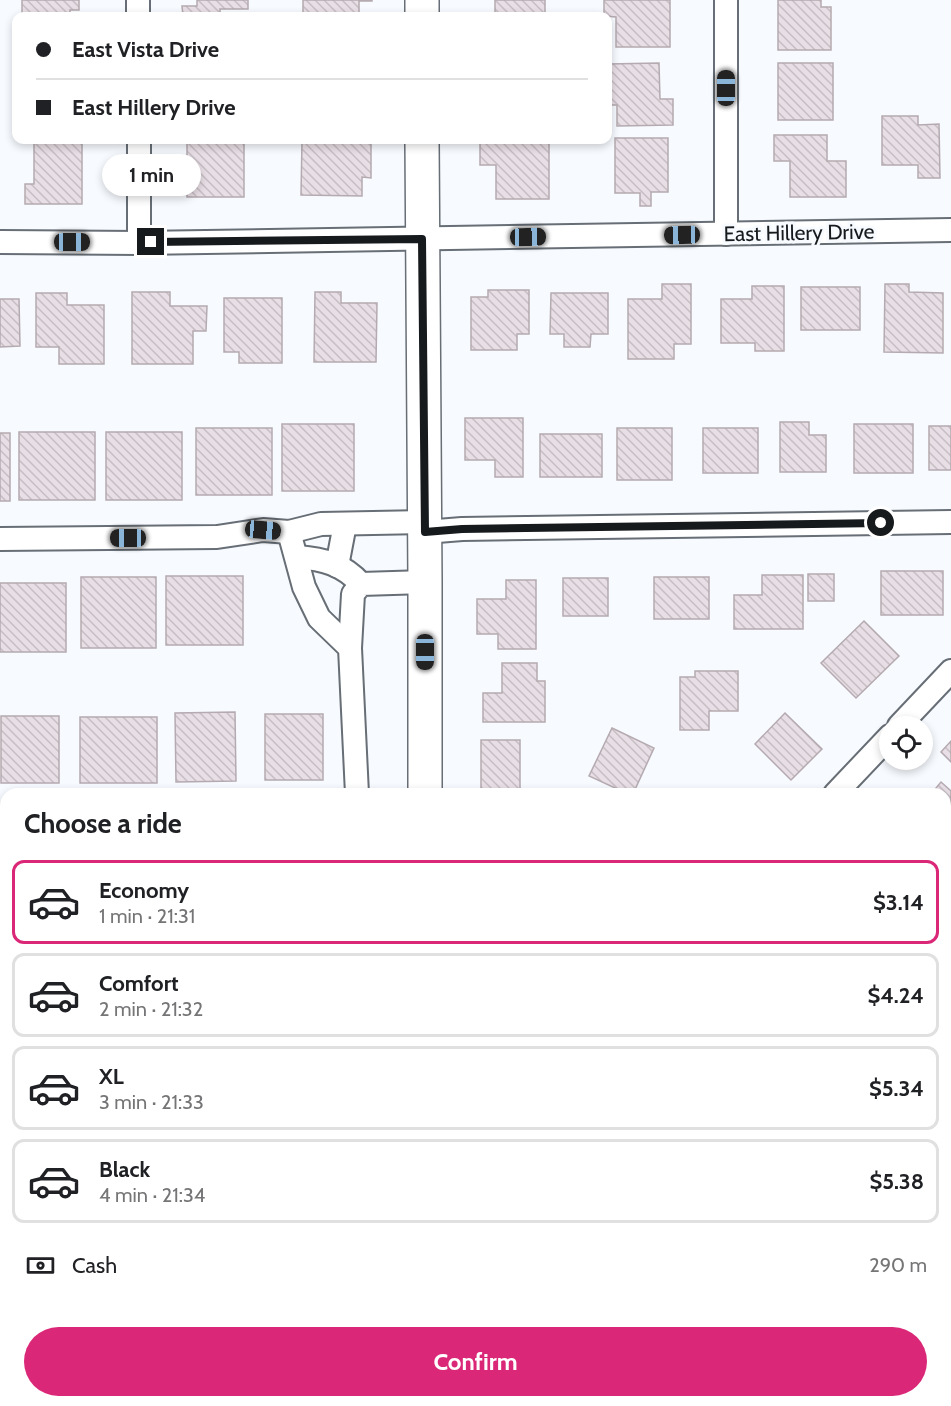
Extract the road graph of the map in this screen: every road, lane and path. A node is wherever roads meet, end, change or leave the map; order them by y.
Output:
1 (726, 0) edge
2 (139, 144) edge
3 (422, 144) edge
4 (951, 230) edge
5 (726, 234) junction
6 (422, 239) junction
7 (0, 242) edge
8 (139, 243) junction
9 (951, 522) edge
10 (345, 524) junction
11 (425, 527) junction
12 (290, 532) junction
13 (0, 539) edge
14 (298, 557) junction
15 (337, 566) junction
16 (425, 582) junction
17 (361, 584) junction
18 (350, 648) junction
19 (951, 672) edge
20 (909, 716) edge
21 (879, 748) edge
22 (357, 788) edge
23 (425, 788) edge
24 (841, 788) edge

1 - 5 street
2 - 8 street
3 - 6 street
4 - 5 street, East Hillery Drive
5 - 6 street, East Hillery Drive
6 - 8 street, East Hillery Drive
6 - 11 street
7 - 8 street, East Hillery Drive
9 - 11 street
10 - 11 street
10 - 12 street
10 - 15 street
11 - 16 street
12 - 13 street
12 - 14 street
14 - 15 street
14 - 18 street
15 - 17 street
16 - 17 street
16 - 23 street
17 - 18 street
18 - 22 street
19 - 20 street
21 - 24 street

